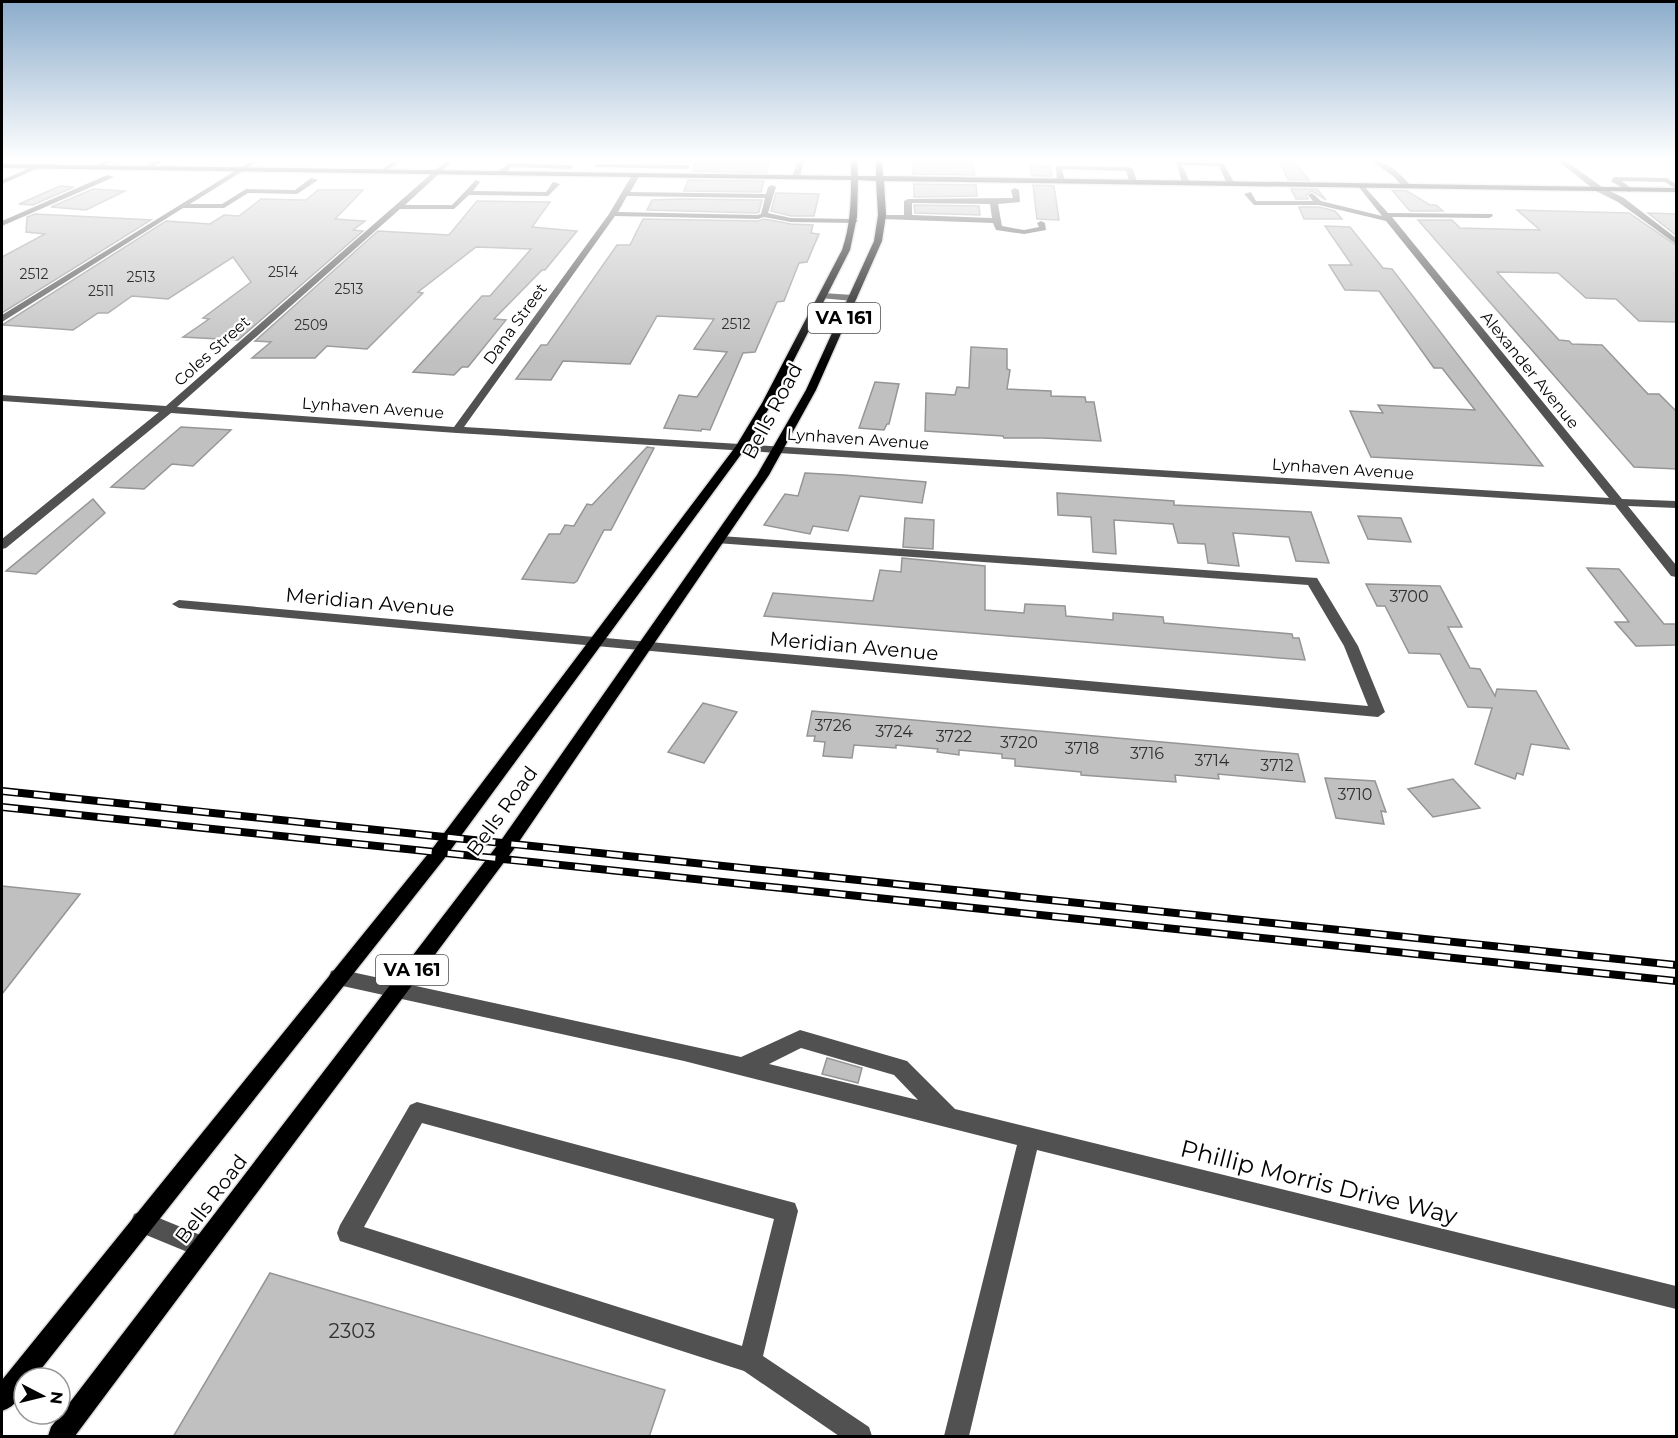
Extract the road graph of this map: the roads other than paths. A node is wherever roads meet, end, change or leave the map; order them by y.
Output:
1 (146, 228) edge
2 (374, 228) edge
3 (604, 228) edge
4 (852, 228) edge
5 (880, 228) edge
6 (1000, 228) edge
7 (1042, 228) edge
8 (1396, 228) edge
9 (1658, 228) edge
10 (1677, 242) edge
11 (823, 296) junction
12 (853, 298) junction
13 (2, 319) edge
14 (2, 398) edge
15 (168, 410) junction
16 (457, 430) junction
17 (741, 447) junction
18 (779, 450) junction
19 (1617, 502) junction
20 (1677, 504) edge
21 (720, 540) junction
22 (2, 545) edge
23 (1677, 573) edge
24 (179, 604) dead end
25 (595, 642) junction
26 (644, 647) junction
27 (338, 976) junction
28 (398, 989) junction
29 (741, 1067) junction
30 (949, 1118) junction
31 (1029, 1138) junction
32 (142, 1222) junction
33 (202, 1247) junction
34 (1677, 1298) edge
35 (750, 1361) junction
36 (2, 1399) edge
37 (60, 1437) edge
38 (860, 1437) edge
39 (956, 1437) edge

1 - 13 street
2 - 15 street, Coles Street
3 - 16 street, Dana Street
4 - 11 main road, Bells Road / VA 161
5 - 12 main road, Bells Road / VA 161
6 - 7 street
8 - 19 street, Alexander Avenue
9 - 10 street
11 - 12 street
11 - 17 main road, Bells Road / VA 161
12 - 18 main road, Bells Road / VA 161
14 - 15 street, Lynhaven Avenue
15 - 16 street, Lynhaven Avenue
15 - 22 street, Coles Street
16 - 17 street, Lynhaven Avenue
17 - 18 street, Lynhaven Avenue
17 - 25 main road, Bells Road / VA 161
18 - 19 street, Lynhaven Avenue
18 - 21 main road, Bells Road / VA 161
19 - 20 street, Lynhaven Avenue
19 - 23 street, Alexander Avenue
21 - 26 main road, Bells Road / VA 161
21 - 26 street, Meridian Avenue
24 - 25 street, Meridian Avenue
25 - 26 street, Meridian Avenue
25 - 27 main road, Bells Road / VA 161
26 - 28 main road, Bells Road / VA 161
27 - 28 street, Phillip Morris Drive Way
27 - 32 main road, Bells Road / VA 161
28 - 29 street, Phillip Morris Drive Way
28 - 33 main road, Bells Road / VA 161
29 - 30 street, Phillip Morris Drive Way
29 - 30 street
30 - 31 street, Phillip Morris Drive Way
31 - 34 street, Phillip Morris Drive Way
31 - 39 street
32 - 33 street
32 - 36 main road, Bells Road / VA 161
33 - 37 main road, Bells Road / VA 161
35 - 35 street
35 - 38 street

